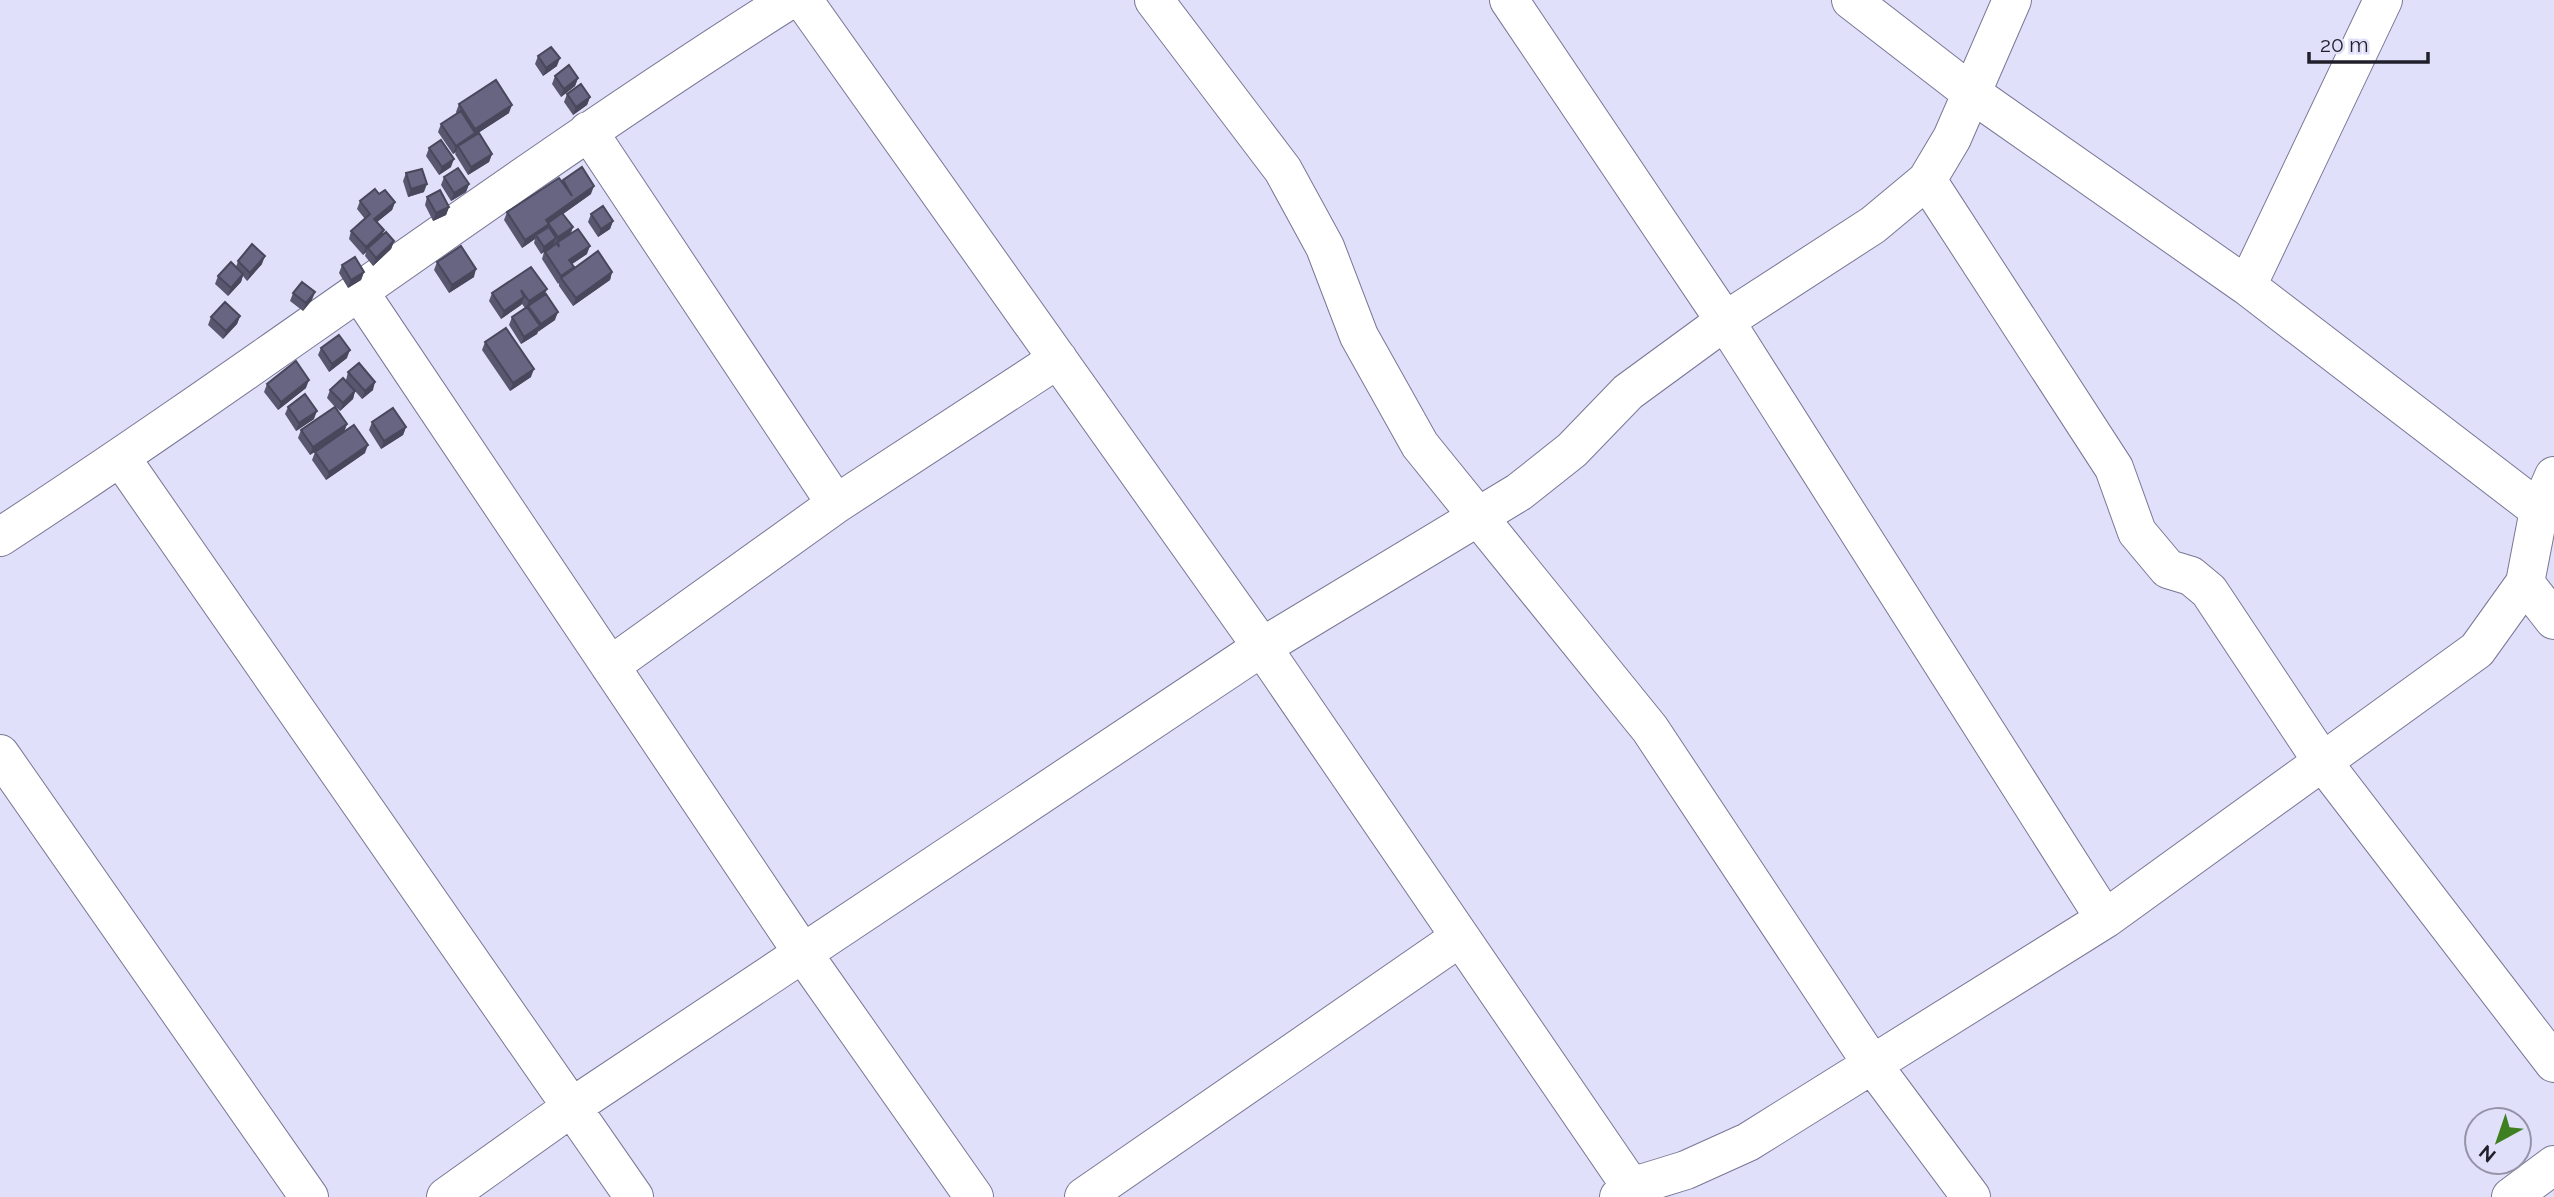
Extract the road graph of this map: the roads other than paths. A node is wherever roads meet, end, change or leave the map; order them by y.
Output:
1 (789, 0) edge
2 (803, 0) edge
3 (1154, 0) edge
4 (1509, 0) edge
5 (1851, 0) edge
6 (2012, 0) edge
7 (2383, 0) edge
8 (1970, 92) junction
9 (588, 131) junction
10 (1927, 180) junction
11 (2247, 286) junction
12 (360, 293) junction
13 (1725, 321) junction
14 (1058, 359) junction
15 (121, 458) junction
16 (2554, 476) edge
17 (836, 504) junction
18 (2539, 510) junction
19 (1478, 518) junction
20 (0, 537) edge
21 (2525, 583) junction
22 (2554, 620) edge
23 (1262, 647) junction
24 (610, 666) junction
25 (0, 754) edge
26 (2322, 761) junction
27 (2105, 919) junction
28 (1459, 938) junction
29 (804, 955) junction
30 (2554, 1063) edge
31 (1872, 1064) junction
32 (572, 1107) junction
33 (2554, 1165) edge
34 (1629, 1194) edge
35 (309, 1197) edge
36 (446, 1197) edge
37 (634, 1197) edge
38 (974, 1197) edge
39 (1084, 1197) edge
40 (1971, 1197) edge
41 (2511, 1197) edge

1 - 9 street
2 - 14 street
3 - 19 street
4 - 13 street
5 - 8 street
6 - 8 street
7 - 11 street
8 - 10 street
8 - 11 street
9 - 12 street
9 - 17 street
10 - 13 street
10 - 26 street
11 - 18 street
12 - 15 street
12 - 24 street
13 - 19 street
13 - 27 street
14 - 17 street
14 - 23 street
15 - 20 street
15 - 32 street
16 - 18 street
17 - 24 street
18 - 21 street
19 - 23 street
19 - 31 street
21 - 22 street
21 - 26 street
23 - 28 street
23 - 29 street
24 - 29 street
25 - 35 street
26 - 27 street
26 - 30 street
27 - 31 street
28 - 34 street
28 - 39 street
29 - 32 street
29 - 38 street
31 - 34 street
31 - 40 street
32 - 36 street
32 - 37 street
33 - 41 street

